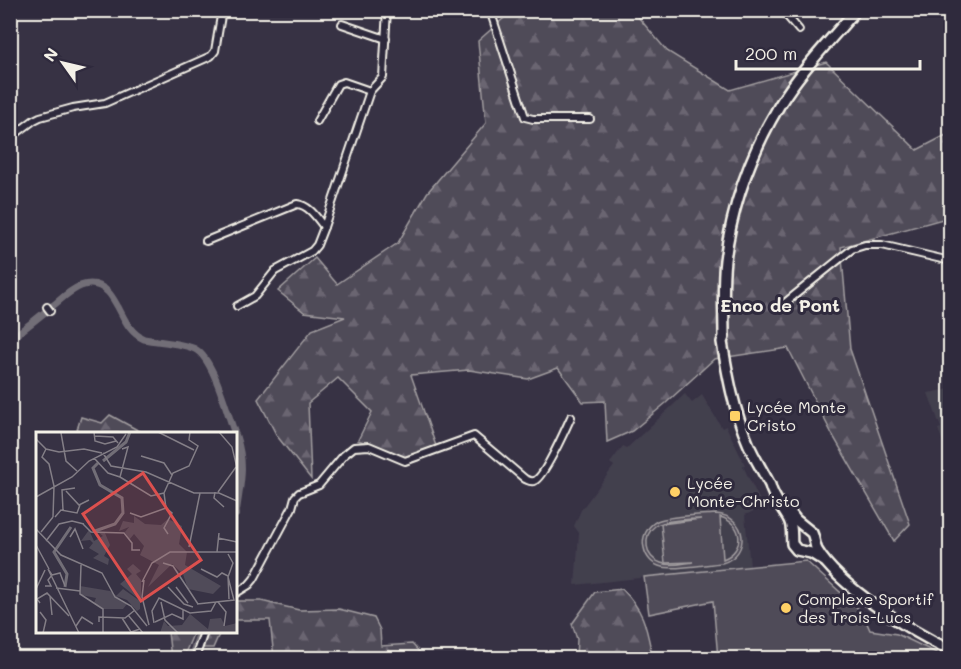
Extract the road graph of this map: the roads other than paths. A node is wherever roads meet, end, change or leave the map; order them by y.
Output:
1 (222, 10) edge
2 (387, 10) edge
3 (490, 10) edge
4 (782, 10) edge
5 (856, 10) edge
6 (342, 24) dead end
7 (799, 30) dead end
8 (386, 39) junction
9 (370, 91) junction
10 (590, 119) dead end
11 (317, 121) dead end
12 (10, 138) edge
13 (324, 227) junction
14 (206, 241) dead end
15 (951, 261) edge
16 (786, 302) dead end
17 (237, 306) dead end
18 (571, 417) dead end
19 (770, 485) junction
20 (807, 528) junction
21 (792, 535) junction
22 (814, 543) junction
23 (804, 551) junction
24 (824, 561) junction
25 (237, 592) edge
26 (204, 633) edge
27 (951, 650) edge
28 (195, 658) edge

1 - 12 street
2 - 8 street
3 - 10 street
4 - 7 street
5 - 19 main road
6 - 8 street
8 - 9 street
9 - 11 street
9 - 13 street
13 - 14 street
13 - 17 street
15 - 16 street
18 - 25 street
19 - 20 main road
19 - 21 main road
20 - 21 main road
20 - 22 main road
21 - 23 main road
22 - 23 main road
22 - 24 main road
23 - 24 main road
24 - 27 main road
26 - 28 street

